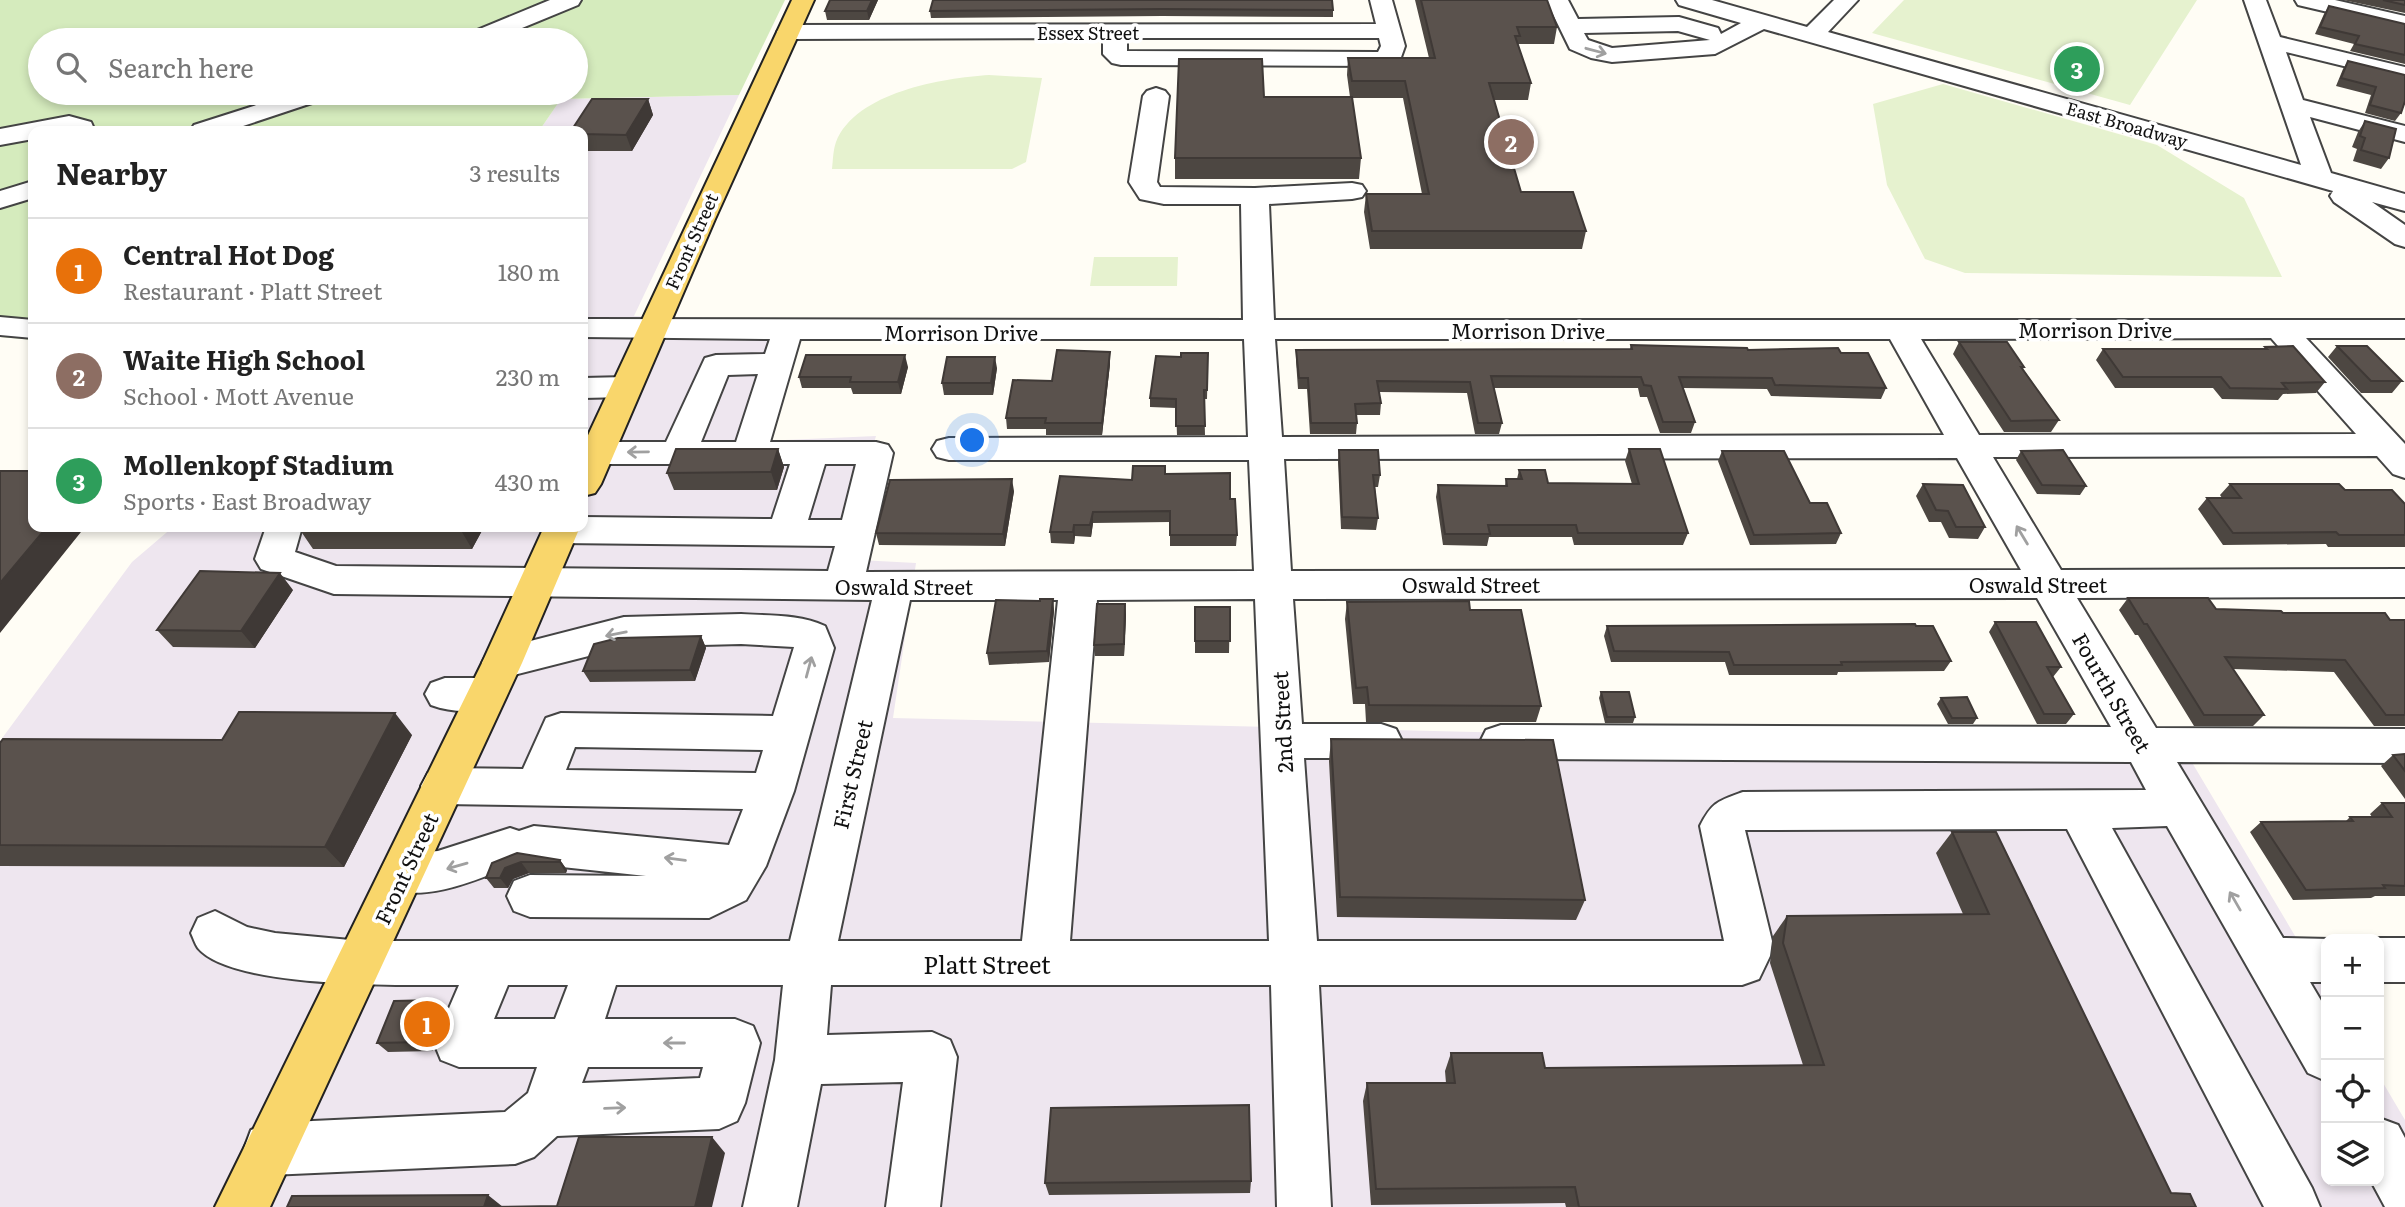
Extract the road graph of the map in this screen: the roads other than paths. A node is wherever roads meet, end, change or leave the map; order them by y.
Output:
1 (522, 0) edge
2 (570, 0) edge
3 (803, 0) edge
4 (1381, 0) edge
5 (1558, 0) edge
6 (1687, 0) edge
7 (1847, 0) edge
8 (2255, 0) edge
9 (2306, 0) edge
10 (1608, 3) dead end
11 (548, 10) junction
12 (1762, 21) junction
13 (2405, 23) edge
14 (1679, 24) junction
15 (1570, 26) junction
16 (503, 28) edge
17 (1387, 31) junction
18 (789, 32) junction
19 (1115, 32) junction
20 (1812, 35) junction
21 (1731, 39) junction
22 (2269, 41) junction
23 (2405, 74) edge
24 (1156, 96) dead end
25 (2292, 104) junction
26 (282, 105) edge
27 (58, 126) edge
28 (78, 126) edge
29 (218, 126) edge
30 (28, 132) edge
31 (2405, 134) edge
32 (0, 137) edge
33 (28, 155) edge
34 (0, 160) edge
35 (2319, 179) junction
36 (28, 190) edge
37 (1352, 191) dead end
38 (1255, 196) junction
39 (0, 200) edge
40 (2405, 203) edge
41 (2405, 238) edge
42 (0, 326) edge
43 (588, 328) edge
44 (1899, 328) junction
45 (28, 329) edge
46 (652, 329) junction
47 (2280, 329) junction
48 (2405, 329) edge
49 (1259, 330) junction
50 (788, 332) junction
51 (778, 363) junction
52 (626, 387) junction
53 (588, 388) edge
54 (1969, 446) junction
55 (1266, 447) junction
56 (949, 449) dead end
57 (679, 452) junction
58 (750, 452) junction
59 (823, 452) junction
60 (598, 453) junction
61 (2396, 456) edge
62 (588, 474) edge
63 (588, 528) edge
64 (282, 532) edge
65 (559, 532) edge
66 (799, 532) junction
67 (857, 533) junction
68 (537, 581) junction
69 (2050, 582) junction
70 (2405, 583) edge
71 (1273, 584) junction
72 (844, 585) junction
73 (1079, 585) junction
74 (894, 586) junction
75 (478, 683) junction
76 (790, 733) junction
77 (1282, 741) junction
78 (1421, 742) edge
79 (1463, 742) edge
80 (2145, 746) junction
81 (2405, 746) edge
82 (538, 785) junction
83 (443, 786) junction
84 (772, 791) junction
85 (2181, 807) junction
86 (2091, 810) junction
87 (743, 866) junction
88 (402, 874) junction
89 (530, 896) dead end
90 (215, 933) dead end
91 (2269, 960) junction
92 (2321, 960) edge
93 (2384, 960) edge
94 (2405, 960) edge
95 (1294, 962) junction
96 (360, 963) junction
97 (493, 963) junction
98 (600, 963) junction
99 (809, 963) junction
100 (1044, 963) junction
101 (572, 1043) junction
102 (2321, 1048) edge
103 (800, 1060) junction
104 (547, 1110) junction
105 (270, 1149) junction
106 (2384, 1153) edge
107 (2405, 1189) edge
108 (242, 1207) edge
109 (770, 1207) edge
110 (913, 1207) edge
111 (1304, 1207) edge
112 (2293, 1207) edge

1 - 11 street
2 - 11 street
3 - 18 main road, Front Street
4 - 17 street
5 - 15 street
6 - 12 street, East Broadway
7 - 20 street
8 - 22 street
9 - 13 street
10 - 14 street
11 - 16 street
12 - 20 street, East Broadway
12 - 21 street
14 - 15 street
14 - 21 street
15 -> 21 street
17 - 19 street, Essex Street
17 - 19 street
18 - 19 street, Essex Street
18 - 46 main road, Front Street
20 - 35 street, East Broadway
22 - 23 street
22 - 25 street
24 - 38 street
25 - 31 street
25 - 35 street
26 - 29 street
27 - 28 street
30 - 32 street
33 - 34 street
35 - 40 street, East Broadway
35 - 41 street
36 - 39 street
37 - 38 street
38 - 49 street, 2nd Street
42 - 45 street
43 - 46 street, Morrison Drive
44 - 47 street, Morrison Drive
44 - 49 street, Morrison Drive
44 - 54 street, Fourth Street
46 - 50 street, Morrison Drive
46 - 52 main road, Front Street
47 - 48 street, Morrison Drive
47 - 61 street
49 - 50 street, Morrison Drive
49 - 55 street, 2nd Street
50 - 51 street
51 - 57 street
51 - 58 street
52 - 53 street
52 - 60 main road, Front Street
54 - 55 street
54 - 61 street
69 -> 54 street, Fourth Street
55 - 56 street
55 - 71 street, 2nd Street
57 - 58 street
57 -> 60 street
58 - 59 street
59 - 66 street
59 - 67 street
60 - 62 main road, Front Street
63 - 66 street
64 - 68 street, Oswald Street
65 - 68 main road, Front Street
66 - 67 street
67 - 72 street
68 - 72 street, Oswald Street
68 - 75 main road, Front Street
69 - 70 street, Oswald Street
69 - 71 street, Oswald Street
69 - 80 street, Fourth Street
71 - 73 street, Oswald Street
71 - 77 street, 2nd Street
72 - 74 street, Oswald Street
73 - 74 street, Oswald Street
73 - 100 street
74 - 99 street, First Street
76 -> 75 street
75 - 83 main road, Front Street
76 - 82 street
76 - 84 street
77 - 78 street
77 - 95 street, 2nd Street
79 - 80 street
80 - 81 street
80 - 85 street, Fourth Street
82 - 83 street
82 - 84 street
83 - 88 main road, Front Street
84 - 87 street
85 - 86 street
91 -> 85 street, Fourth Street
86 - 95 street, Platt Street
86 - 112 street
87 -> 88 street
87 - 89 street
88 - 96 main road, Front Street
90 - 96 street, Platt Street
91 - 92 street
91 - 102 street, Fourth Street
93 - 94 street
95 - 100 street, Platt Street
95 - 111 street, 2nd Street
96 - 97 street, Platt Street
96 - 105 main road, Front Street
97 - 98 street, Platt Street
97 - 101 street
98 - 99 street, Platt Street
98 - 101 street
99 - 100 street, Platt Street
99 - 103 street, First Street
101 - 104 street
104 -> 101 street
103 - 109 street, First Street
103 - 110 street
104 - 105 street
105 - 108 main road, Front Street
106 - 107 street

